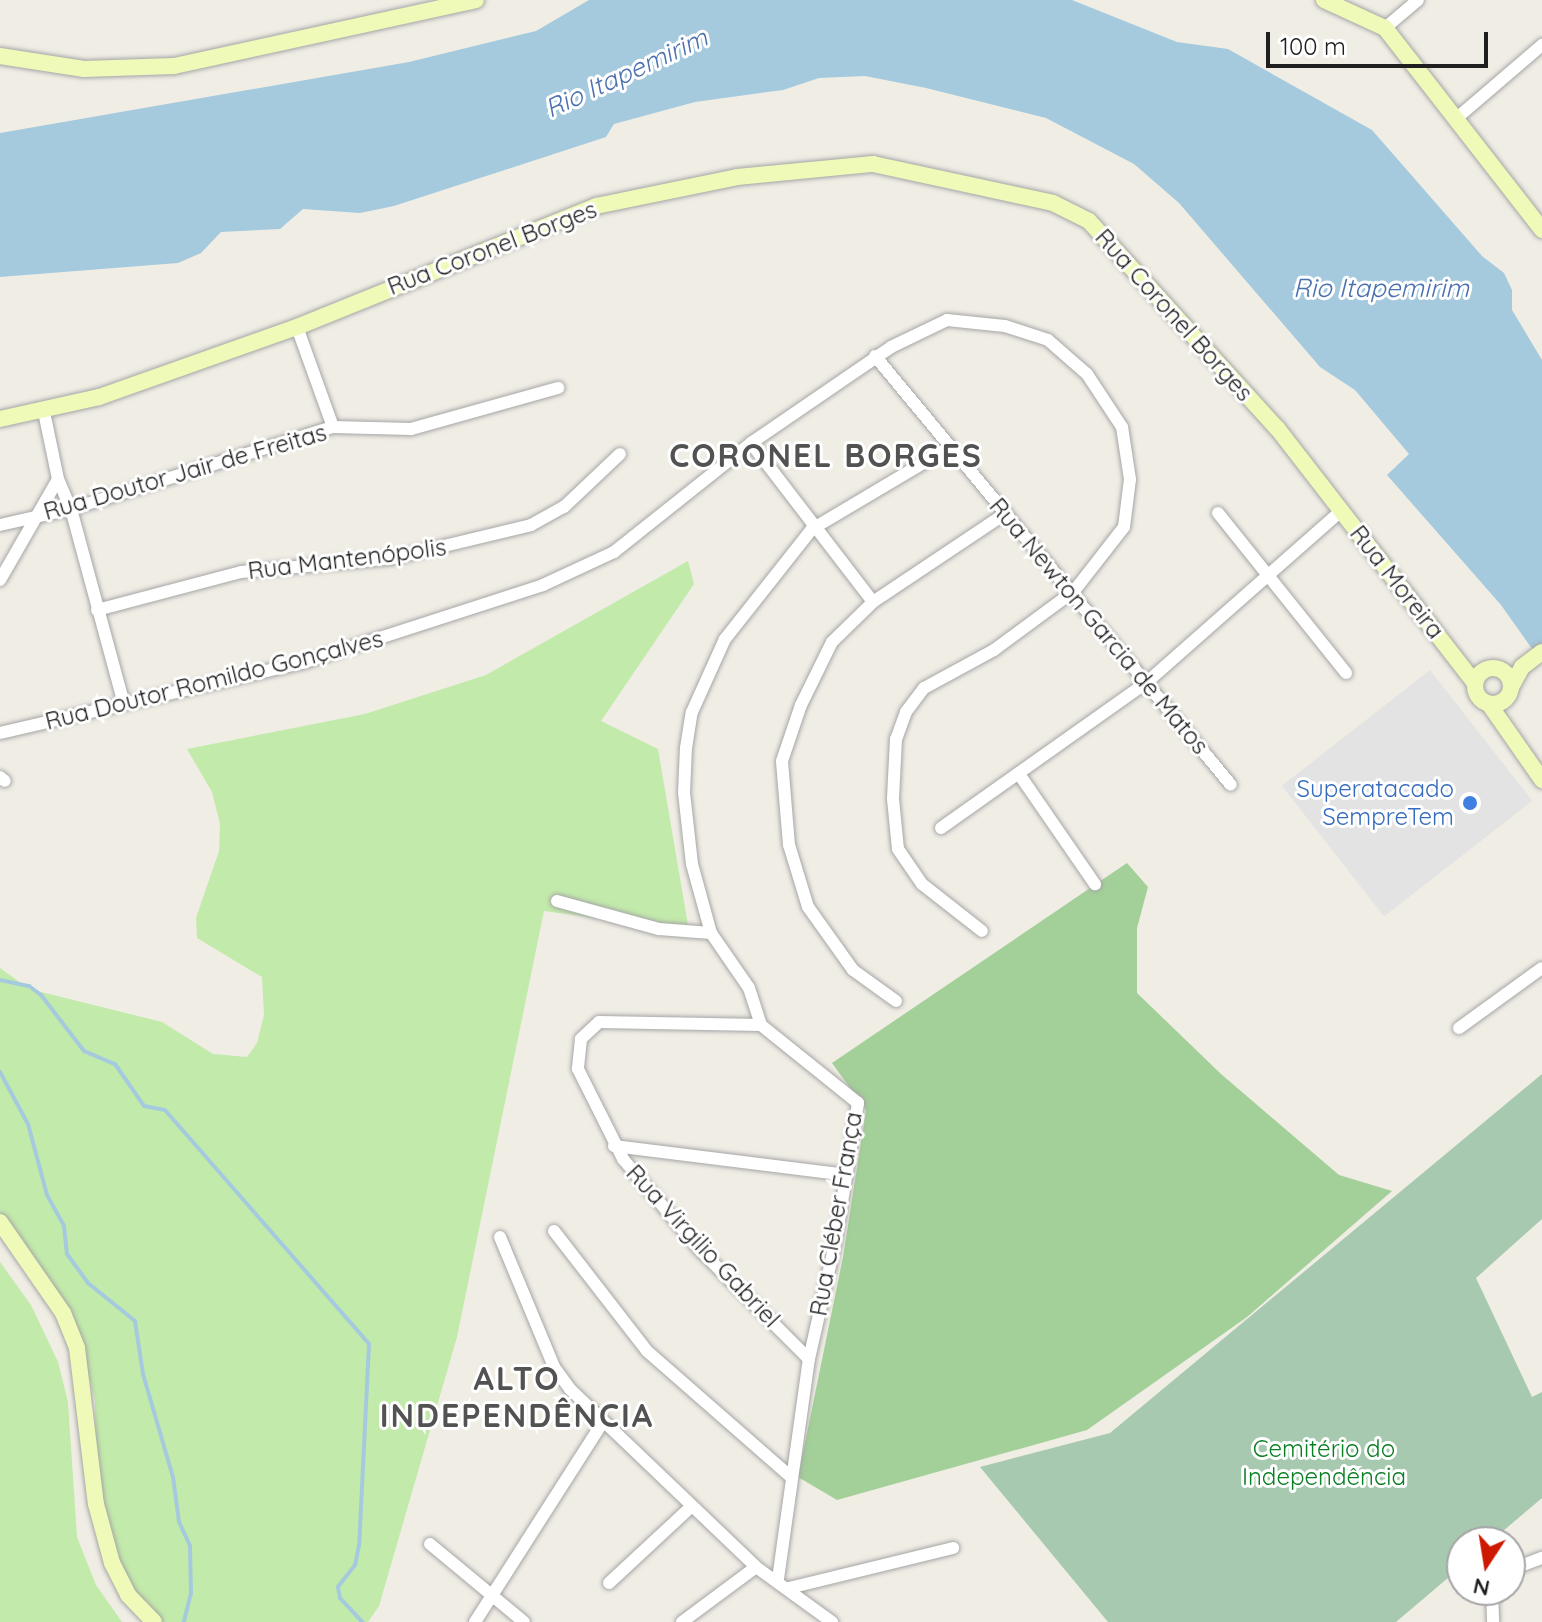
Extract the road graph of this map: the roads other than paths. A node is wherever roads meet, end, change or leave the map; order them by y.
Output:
1 (476, 0) edge
2 (1324, 0) edge
3 (1418, 0) edge
4 (442, 4) edge
5 (1385, 28) junction
6 (1542, 45) edge
7 (0, 56) edge
8 (1458, 117) junction
9 (1542, 230) edge
10 (297, 327) junction
11 (875, 356) junction
12 (558, 388) dead end
13 (44, 412) junction
14 (0, 419) edge
15 (333, 427) junction
16 (751, 443) junction
17 (950, 447) junction
18 (620, 454) dead end
19 (58, 479) junction
20 (71, 509) junction
21 (1341, 511) junction
22 (1006, 513) junction
23 (1218, 513) dead end
24 (34, 516) junction
25 (0, 525) edge
26 (812, 529) junction
27 (1267, 577) junction
28 (0, 580) edge
29 (1074, 591) junction
30 (873, 602) junction
31 (97, 610) junction
32 (1453, 654) junction
33 (1531, 660) edge
34 (1495, 669) junction
35 (1346, 673) dead end
36 (1147, 682) junction
37 (1475, 683) junction
38 (1510, 692) junction
39 (123, 700) junction
40 (1489, 704) junction
41 (1507, 730) junction
42 (0, 733) edge
43 (1019, 774) junction
44 (1542, 780) edge
45 (1231, 785) dead end
46 (941, 828) dead end
47 (1095, 884) dead end
48 (557, 901) dead end
49 (982, 931) dead end
50 (711, 933) junction
51 (1542, 968) edge
52 (896, 1001) dead end
53 (761, 1025) junction
54 (1459, 1028) dead end
55 (614, 1146) junction
56 (847, 1175) junction
57 (0, 1222) edge
58 (554, 1231) dead end
59 (500, 1237) dead end
60 (809, 1359) junction
61 (603, 1422) junction
62 (791, 1477) junction
63 (692, 1506) junction
64 (430, 1544) dead end
65 (953, 1548) dead end
66 (756, 1567) junction
67 (778, 1579) junction
68 (609, 1583) dead end
69 (789, 1588) junction
70 (492, 1594) junction
71 (154, 1622) edge
72 (475, 1622) edge
73 (524, 1622) edge
74 (682, 1622) edge
75 (832, 1622) edge

1 - 4 main road
2 - 5 main road
3 - 5 street
4 - 7 main road
5 - 8 main road
6 - 8 street
8 - 9 main road
10 - 13 main road, Rua Coronel Borges
10 - 15 street
10 - 21 main road, Rua Coronel Borges
11 - 16 street, Rua Doutor Romildo Gonçalves
11 - 17 street, Rua Newton Garcia de Matos
11 - 29 street, Rua Doutor Romildo Gonçalves
12 - 15 street, Rua Doutor Jair de Freitas
13 - 14 main road, Rua Coronel Borges
13 - 19 street
15 - 20 street, Rua Doutor Jair de Freitas
16 - 26 street
16 - 39 street, Rua Doutor Romildo Gonçalves
17 - 22 street, Rua Newton Garcia de Matos
17 - 26 street
18 - 31 street, Rua Mantenópolis
19 - 20 street
19 - 24 street
20 - 24 street, Rua Doutor Jair de Freitas
20 - 31 street
21 - 27 street
21 - 32 main road, Rua Moreira
22 - 29 street, Rua Newton Garcia de Matos
22 - 30 street
23 - 27 street
24 - 25 street, Rua Doutor Jair de Freitas
24 - 28 street
26 - 30 street
26 - 50 street
27 - 35 street
27 - 36 street
29 - 36 street, Rua Newton Garcia de Matos
29 - 49 street, Rua Doutor Romildo Gonçalves
30 - 52 street
31 - 39 street
32 - 34 main road, Rua Moreira
32 - 37 main road, Rua Moreira
33 - 34 main road
33 - 38 main road
34 - 37 main road
34 - 38 main road
36 - 43 street
36 - 45 street, Rua Newton Garcia de Matos
37 - 40 main road, Rua Moreira
38 - 40 main road
38 - 41 main road
39 - 42 street, Rua Doutor Romildo Gonçalves
40 - 41 main road
41 - 44 main road
43 - 46 street
43 - 47 street
48 - 50 street
50 - 53 street
51 - 54 street
53 - 55 street, Rua Virgilio Gabriel
53 - 56 street, Rua Cléber França
55 - 56 street
55 - 60 street, Rua Virgilio Gabriel
56 - 60 street, Rua Cléber França
57 - 71 main road
58 - 62 street
59 - 61 street
60 - 62 street, Rua Cléber França
61 - 63 street
61 - 70 street
62 - 67 street, Rua Cléber França
63 - 66 street
63 - 68 street
64 - 70 street
65 - 69 street
66 - 67 street
66 - 74 street
67 - 69 street
69 - 75 street
70 - 72 street
70 - 73 street

